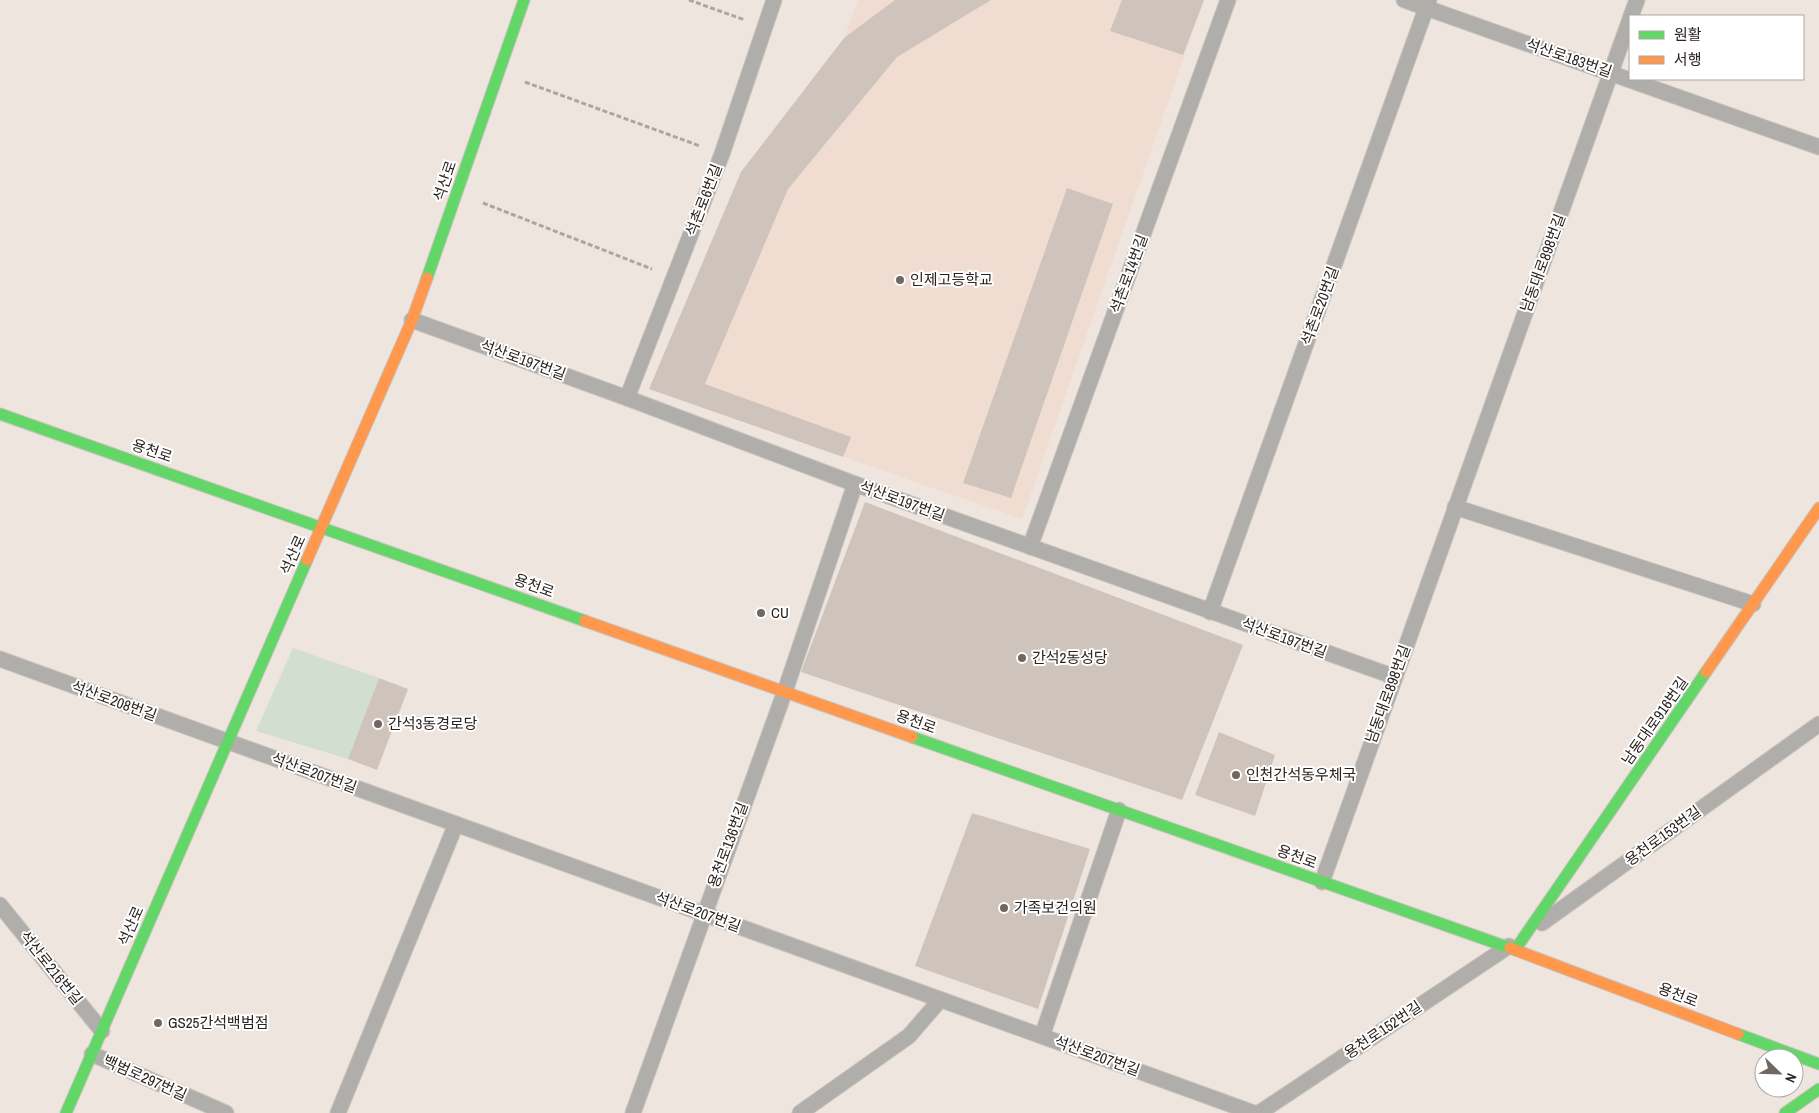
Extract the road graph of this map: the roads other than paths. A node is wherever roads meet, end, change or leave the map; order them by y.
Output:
1 (524, 0) edge
2 (774, 0) edge
3 (1228, 0) edge
4 (1404, 0) edge
5 (1637, 0) edge
6 (1428, 4) edge
7 (1632, 15) edge
8 (1629, 24) edge
9 (1611, 73) junction
10 (1629, 79) edge
11 (1631, 80) edge
12 (1819, 147) edge
13 (412, 320) junction
14 (627, 398) junction
15 (0, 414) edge
16 (855, 484) junction
17 (1455, 507) junction
18 (1819, 508) edge
19 (322, 526) junction
20 (1030, 547) junction
21 (1753, 604) junction
22 (1210, 612) junction
23 (0, 659) edge
24 (1394, 677) junction
25 (785, 691) junction
26 (1819, 724) edge
27 (228, 742) junction
28 (1119, 810) junction
29 (456, 824) junction
30 (1322, 882) junction
31 (0, 905) edge
32 (703, 914) junction
33 (1526, 934) junction
34 (1511, 949) junction
35 (940, 1000) junction
36 (102, 1031) junction
37 (1042, 1036) junction
38 (92, 1054) junction
39 (1819, 1064) edge
40 (1819, 1089) edge
41 (218, 1112) edge
42 (66, 1113) edge
43 (338, 1113) edge
44 (633, 1113) edge
45 (800, 1113) edge
46 (1254, 1113) edge
47 (1259, 1113) edge
48 (1785, 1113) edge

1 - 13 street, 석산로
2 - 14 lane, 석촌로6번길
3 - 20 lane, 석촌로14번길
4 - 6 lane, 석산로183번길
5 - 7 lane, 남동대로898번길
6 - 9 lane, 석산로183번길
6 - 22 lane, 석촌로20번길
8 - 9 lane, 남동대로898번길
9 - 10 lane, 석산로183번길
9 - 17 lane, 남동대로898번길
11 - 12 lane, 석산로183번길
13 - 14 lane, 석산로197번길
13 - 19 street, 석산로
14 - 16 lane, 석산로197번길
15 - 19 street, 용천로
16 - 20 lane, 석산로197번길
16 - 25 lane, 용천로136번길
17 - 21 lane
17 - 24 lane, 남동대로898번길
18 - 21 street, 남동대로916번길
19 - 25 street, 용천로
19 - 27 street, 석산로
20 - 22 lane, 석산로197번길
21 - 33 street, 남동대로916번길
22 - 24 lane, 석산로197번길
23 - 27 lane, 석산로208번길
24 - 30 lane, 남동대로898번길
25 - 28 street, 용천로
25 - 32 lane, 용천로136번길
26 - 33 lane, 용천로153번길
27 - 29 lane, 석산로207번길
27 - 36 street, 석산로
28 - 30 street, 용천로
28 - 37 lane
29 - 32 lane, 석산로207번길
29 - 43 lane
30 - 34 street, 용천로
31 - 36 lane, 석산로216번길
32 - 35 lane, 석산로207번길
32 - 44 lane, 용천로136번길
33 - 34 lane, 용천로153번길
34 - 39 street, 용천로
34 - 47 lane, 용천로152번길
35 - 37 lane, 석산로207번길
35 - 45 lane
36 - 38 street, 석산로
37 - 46 lane, 석산로207번길
38 - 41 lane, 백범로297번길
38 - 42 street, 석산로
40 - 48 street

